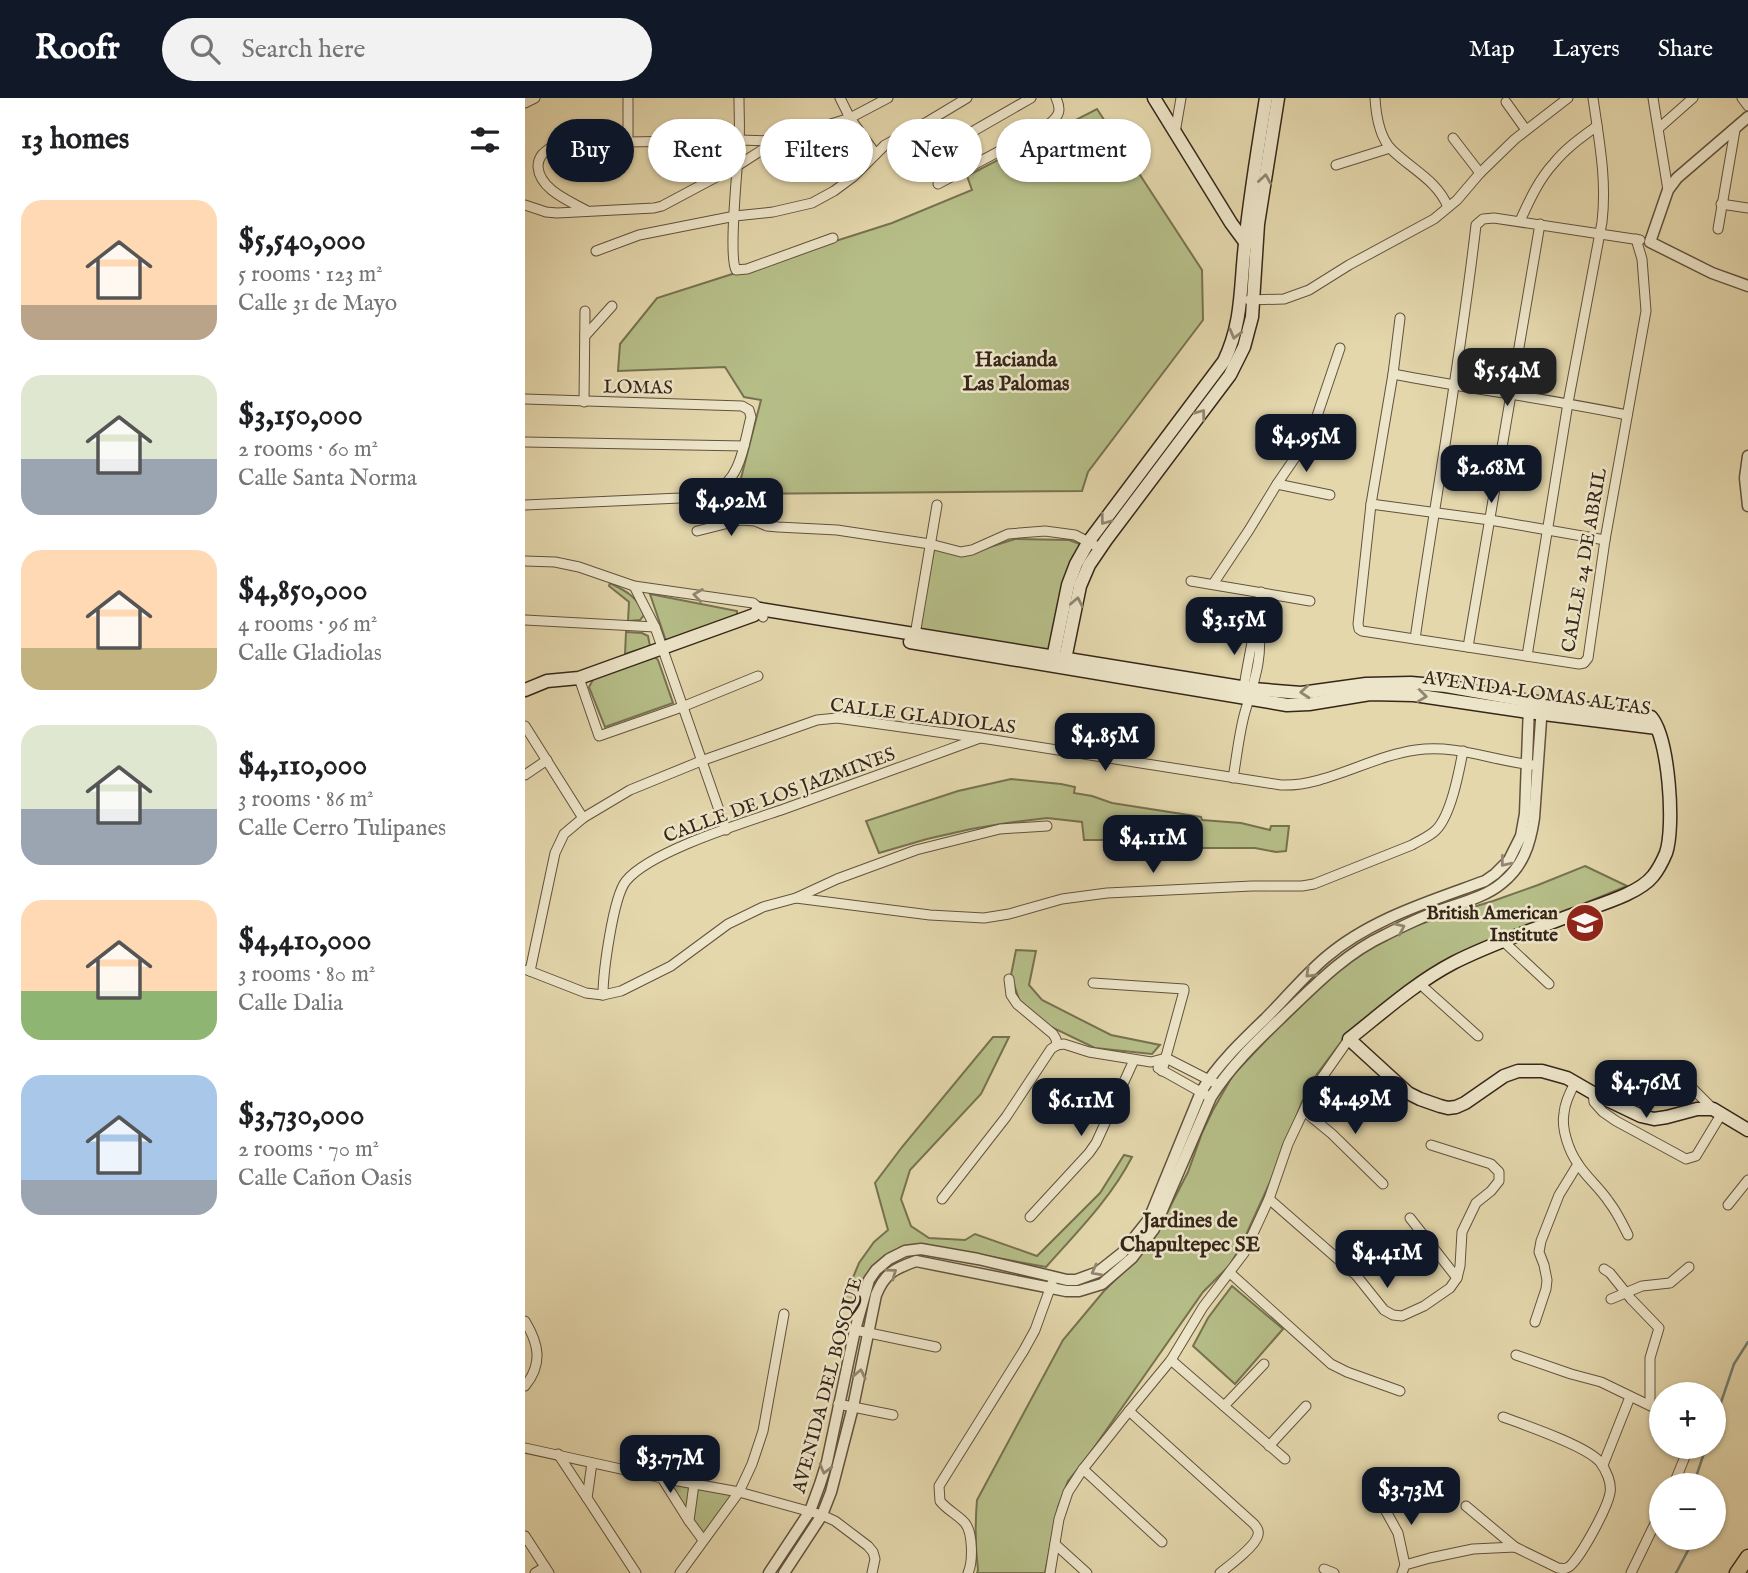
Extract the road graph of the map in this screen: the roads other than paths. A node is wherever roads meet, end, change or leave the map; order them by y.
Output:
1 (535, 98) edge
2 (628, 98) edge
3 (739, 98) edge
4 (840, 98) edge
5 (888, 98) edge
6 (967, 98) edge
7 (1031, 98) edge
8 (1154, 98) edge
9 (1181, 98) edge
10 (1266, 98) edge
11 (1278, 98) edge
12 (1375, 98) edge
13 (1568, 98) edge
14 (1593, 98) edge
15 (1653, 98) edge
16 (1693, 98) edge
17 (1742, 98) edge
18 (1058, 102) edge
19 (1506, 102) dead end
20 (525, 103) edge
21 (1748, 106) edge
22 (1748, 117) edge
23 (850, 118) junction
24 (629, 119) edge
25 (739, 119) edge
26 (847, 119) edge
27 (982, 126) edge
28 (1597, 126) junction
29 (1659, 128) junction
30 (1526, 130) junction
31 (1735, 130) junction
32 (1175, 133) junction
33 (1453, 138) dead end
34 (1390, 148) junction
35 (546, 150) edge
36 (875, 153) junction
37 (1336, 165) dead end
38 (1479, 173) junction
39 (707, 182) edge
40 (736, 182) edge
41 (939, 184) dead end
42 (1668, 190) junction
43 (1721, 204) junction
44 (525, 205) edge
45 (1448, 207) junction
46 (1748, 208) edge
47 (587, 211) junction
48 (735, 216) junction
49 (1520, 221) junction
50 (1540, 224) junction
51 (1718, 229) dead end
52 (1600, 233) junction
53 (833, 238) dead end
54 (1636, 239) junction
55 (1650, 242) junction
56 (1250, 244) junction
57 (596, 251) dead end
58 (1748, 286) edge
59 (1247, 300) junction
60 (612, 306) dead end
61 (585, 311) dead end
62 (1401, 318) dead end
63 (585, 336) junction
64 (1340, 348) dead end
65 (1393, 374) junction
66 (1453, 386) junction
67 (1512, 394) junction
68 (525, 399) edge
69 (584, 402) junction
70 (1568, 403) junction
71 (1627, 415) junction
72 (525, 442) edge
73 (744, 446) junction
74 (1748, 456) edge
75 (1277, 484) junction
76 (1330, 495) dead end
77 (1371, 504) junction
78 (525, 505) edge
79 (937, 505) dead end
80 (1748, 506) edge
81 (1433, 512) junction
82 (1490, 520) junction
83 (1547, 530) junction
84 (697, 531) dead end
85 (1605, 540) junction
86 (930, 544) junction
87 (1094, 545) junction
88 (525, 561) edge
89 (1191, 581) dead end
90 (1213, 584) junction
91 (634, 586) junction
92 (1261, 592) junction
93 (1310, 601) dead end
94 (759, 614) junction
95 (525, 620) edge
96 (655, 627) junction
97 (915, 635) junction
98 (1415, 639) junction
99 (1468, 647) junction
100 (662, 649) junction
101 (1527, 656) junction
102 (1058, 662) junction
103 (758, 677) dead end
104 (579, 678) junction
105 (525, 690) edge
106 (1247, 697) junction
107 (682, 707) junction
108 (1535, 707) junction
109 (525, 726) edge
110 (981, 738) junction
111 (1463, 751) junction
112 (547, 760) junction
113 (701, 761) junction
114 (1531, 764) junction
115 (525, 775) edge
116 (1233, 778) junction
117 (583, 818) junction
118 (1047, 825) dead end
119 (726, 830) junction
120 (796, 898) junction
121 (1503, 941) junction
122 (528, 970) edge
123 (1009, 979) dead end
124 (1093, 983) dead end
125 (1420, 984) junction
126 (1549, 984) dead end
127 (603, 995) junction
128 (1478, 1036) dead end
129 (1349, 1039) junction
130 (1057, 1045) junction
131 (1166, 1058) junction
132 (1133, 1060) junction
133 (1151, 1062) junction
134 (1162, 1071) junction
135 (1681, 1077) dead end
136 (1213, 1082) junction
137 (1575, 1083) junction
138 (1593, 1093) junction
139 (1206, 1095) junction
140 (1304, 1111) junction
141 (1718, 1111) junction
142 (1748, 1129) edge
143 (1431, 1145) dead end
144 (1578, 1164) junction
145 (1748, 1180) edge
146 (1383, 1184) dead end
147 (942, 1199) dead end
148 (1269, 1199) junction
149 (1728, 1205) dead end
150 (1030, 1217) dead end
151 (1409, 1218) dead end
152 (1628, 1235) dead end
153 (1689, 1267) dead end
154 (1604, 1269) dead end
155 (1230, 1273) junction
156 (1457, 1278) junction
157 (1052, 1283) junction
158 (1625, 1292) junction
159 (1611, 1299) dead end
160 (784, 1314) dead end
161 (525, 1321) edge
162 (1535, 1322) dead end
163 (855, 1330) junction
164 (868, 1334) junction
165 (936, 1347) dead end
166 (1516, 1355) dead end
167 (1171, 1360) junction
168 (1263, 1364) dead end
169 (1650, 1382) edge
170 (525, 1386) edge
171 (1400, 1391) dead end
172 (1630, 1396) junction
173 (838, 1404) junction
174 (1649, 1405) edge
175 (1224, 1406) junction
176 (1306, 1406) dead end
177 (853, 1407) junction
178 (1129, 1411) junction
179 (893, 1415) dead end
180 (1503, 1417) dead end
181 (1269, 1446) junction
182 (525, 1448) edge
183 (558, 1454) junction
184 (1285, 1460) dead end
185 (592, 1463) junction
186 (1603, 1465) junction
187 (1083, 1469) junction
188 (662, 1478) junction
189 (694, 1484) junction
190 (739, 1492) junction
191 (587, 1498) junction
192 (1382, 1504) dead end
193 (1466, 1506) dead end
194 (810, 1511) junction
195 (822, 1515) junction
196 (689, 1521) junction
197 (525, 1536) edge
198 (1649, 1536) edge
199 (703, 1540) junction
200 (1162, 1542) dead end
201 (1055, 1544) junction
202 (1515, 1547) junction
203 (1748, 1557) edge
204 (1324, 1569) dead end
205 (1404, 1569) edge
206 (547, 1570) edge
207 (535, 1573) edge
208 (636, 1573) edge
209 (680, 1573) edge
210 (769, 1573) edge
211 (784, 1573) edge
212 (872, 1573) edge
213 (968, 1573) edge
214 (1050, 1573) edge
215 (1087, 1573) edge
216 (1220, 1573) edge
217 (1334, 1573) edge
218 (1631, 1573) edge
219 (1737, 1573) edge

1 - 20 street
2 - 24 street
3 - 25 street
4 - 23 street
5 - 23 street
6 - 36 street
7 - 27 street
8 - 32 main road
9 - 32 street
10 - 56 main road
56 -> 11 main road
12 - 34 street
13 - 30 street
14 - 28 street
15 - 29 street
16 - 29 street
17 - 21 street
18 - 41 street
19 - 30 street
22 - 31 street
23 - 26 street
23 - 36 street
28 - 49 street
28 - 52 street
29 - 42 street
30 - 38 street
31 - 42 street
31 - 43 street
32 - 56 main road
33 - 38 street
34 - 37 street
34 - 45 street
35 - 47 street
36 - 48 street
38 - 45 street
39 - 47 street
40 - 48 street
42 - 55 street
43 - 46 street
43 - 51 street
44 - 47 street
45 - 59 street
48 - 53 street
48 - 57 street
49 - 50 street
49 - 66 street
50 - 52 street
50 - 67 street
52 - 54 street
52 - 70 street
54 - 55 street
54 - 71 street, CALLE 24 DE ABRIL
55 - 58 street
56 - 59 main road
59 - 87 main road
60 - 63 street
61 - 63 street
62 - 65 street
63 - 69 street
64 - 75 street
65 - 66 street
65 - 77 street
66 - 67 street
66 - 81 street
67 - 70 street
67 - 82 street
68 - 69 street, LOMAS
69 - 73 street, LOMAS
70 - 71 street
70 - 83 street
71 - 85 street, CALLE 24 DE ABRIL
72 - 73 street
73 - 78 street
74 - 80 street
75 - 76 street
75 - 90 street
77 - 81 street
77 - 98 street, CALLE 24 DE ABRIL
79 - 86 street
81 - 82 street
81 - 98 street
82 - 83 street
82 - 99 street
83 - 85 street
83 - 101 street
84 - 86 street
85 - 101 street, CALLE 24 DE ABRIL
86 - 87 street
86 - 97 street
87 - 102 main road
88 - 91 street
89 - 90 street
90 - 92 street
94 -> 91 street
91 - 96 street
92 - 93 street
92 - 106 street
94 - 97 main road
94 - 100 main road
94 - 102 main road
95 - 96 street
96 - 100 street
97 - 102 main road
98 - 99 street, CALLE 24 DE ABRIL
99 - 101 street, CALLE 24 DE ABRIL
100 - 104 main road
100 - 107 street
102 - 106 main road, AVENIDA LOMAS ALTAS
103 - 107 street
104 - 105 main road
104 - 107 street
106 - 108 main road, AVENIDA LOMAS ALTAS
106 - 116 street
107 - 113 street
108 - 114 street, AVENIDA DEL BOSQUE
108 - 121 main road, AVENIDA LOMAS ALTAS
109 - 112 street
110 - 113 street, CALLE GLADIOLAS
110 - 116 street, CALLE GLADIOLAS
110 - 119 street, CALLE DE LOS JAZMINES
111 - 114 street, CALLE GLADIOLAS
111 - 116 street, CALLE GLADIOLAS
111 - 120 street
112 - 115 street
112 - 117 street
113 - 117 street, CALLE GLADIOLAS
113 - 119 street
114 - 136 street, AVENIDA DEL BOSQUE
117 - 122 street, CALLE GLADIOLAS
118 - 120 street
119 - 127 street, CALLE DE LOS JAZMINES
120 - 127 street
121 - 125 main road
121 - 126 street
122 - 127 street
123 - 130 street
124 - 131 street
125 - 128 street
125 - 129 main road
129 - 137 main road
129 - 140 street
130 - 132 street
130 - 147 street
131 - 133 street
131 - 134 street
131 - 136 street
132 - 133 street
132 - 150 street
133 - 134 street
134 - 139 street
135 - 141 street
136 - 139 street, AVENIDA DEL BOSQUE
137 - 138 main road
137 - 144 street
138 - 141 main road
138 - 141 street
139 - 157 street, AVENIDA DEL BOSQUE
140 - 146 street
140 - 148 street
141 - 142 main road
143 - 156 street
144 - 152 street
144 - 162 street
145 - 149 street
148 - 155 street
148 - 156 street
151 - 156 street
153 - 158 street
154 - 158 street
155 - 167 street
155 - 171 street
157 - 163 street, AVENIDA DEL BOSQUE
164 -> 157 street, AVENIDA DEL BOSQUE
157 - 213 street
158 - 159 street
158 - 169 street
160 - 190 street
161 - 170 street
163 - 164 street
163 - 173 street, AVENIDA DEL BOSQUE
164 - 165 street
177 -> 164 street, AVENIDA DEL BOSQUE
166 - 172 street
167 - 175 street
167 - 178 street
168 - 175 street
172 - 174 street
172 - 186 street
173 - 177 street
173 -> 194 street, AVENIDA DEL BOSQUE
175 - 181 street
176 - 181 street
177 - 179 street
177 - 195 street, AVENIDA DEL BOSQUE
178 - 187 street
178 - 216 street
180 - 186 street
181 - 184 street
182 - 183 street
183 - 185 street
183 - 191 street
185 - 188 street
185 - 191 street
186 - 202 street
187 - 200 street
187 - 201 street
188 - 189 street
188 - 196 street
189 - 190 street
189 - 196 street
190 - 194 street
190 - 199 street
191 - 208 street
192 - 205 street
193 - 202 street
194 - 195 street
194 - 210 street, AVENIDA DEL BOSQUE
195 - 211 street, AVENIDA DEL BOSQUE
195 - 212 street
196 - 199 street
197 - 206 street
198 - 218 street
199 - 209 street
201 - 214 street
201 - 215 street
202 - 205 street
203 - 219 main road
204 - 217 street
206 - 207 street

